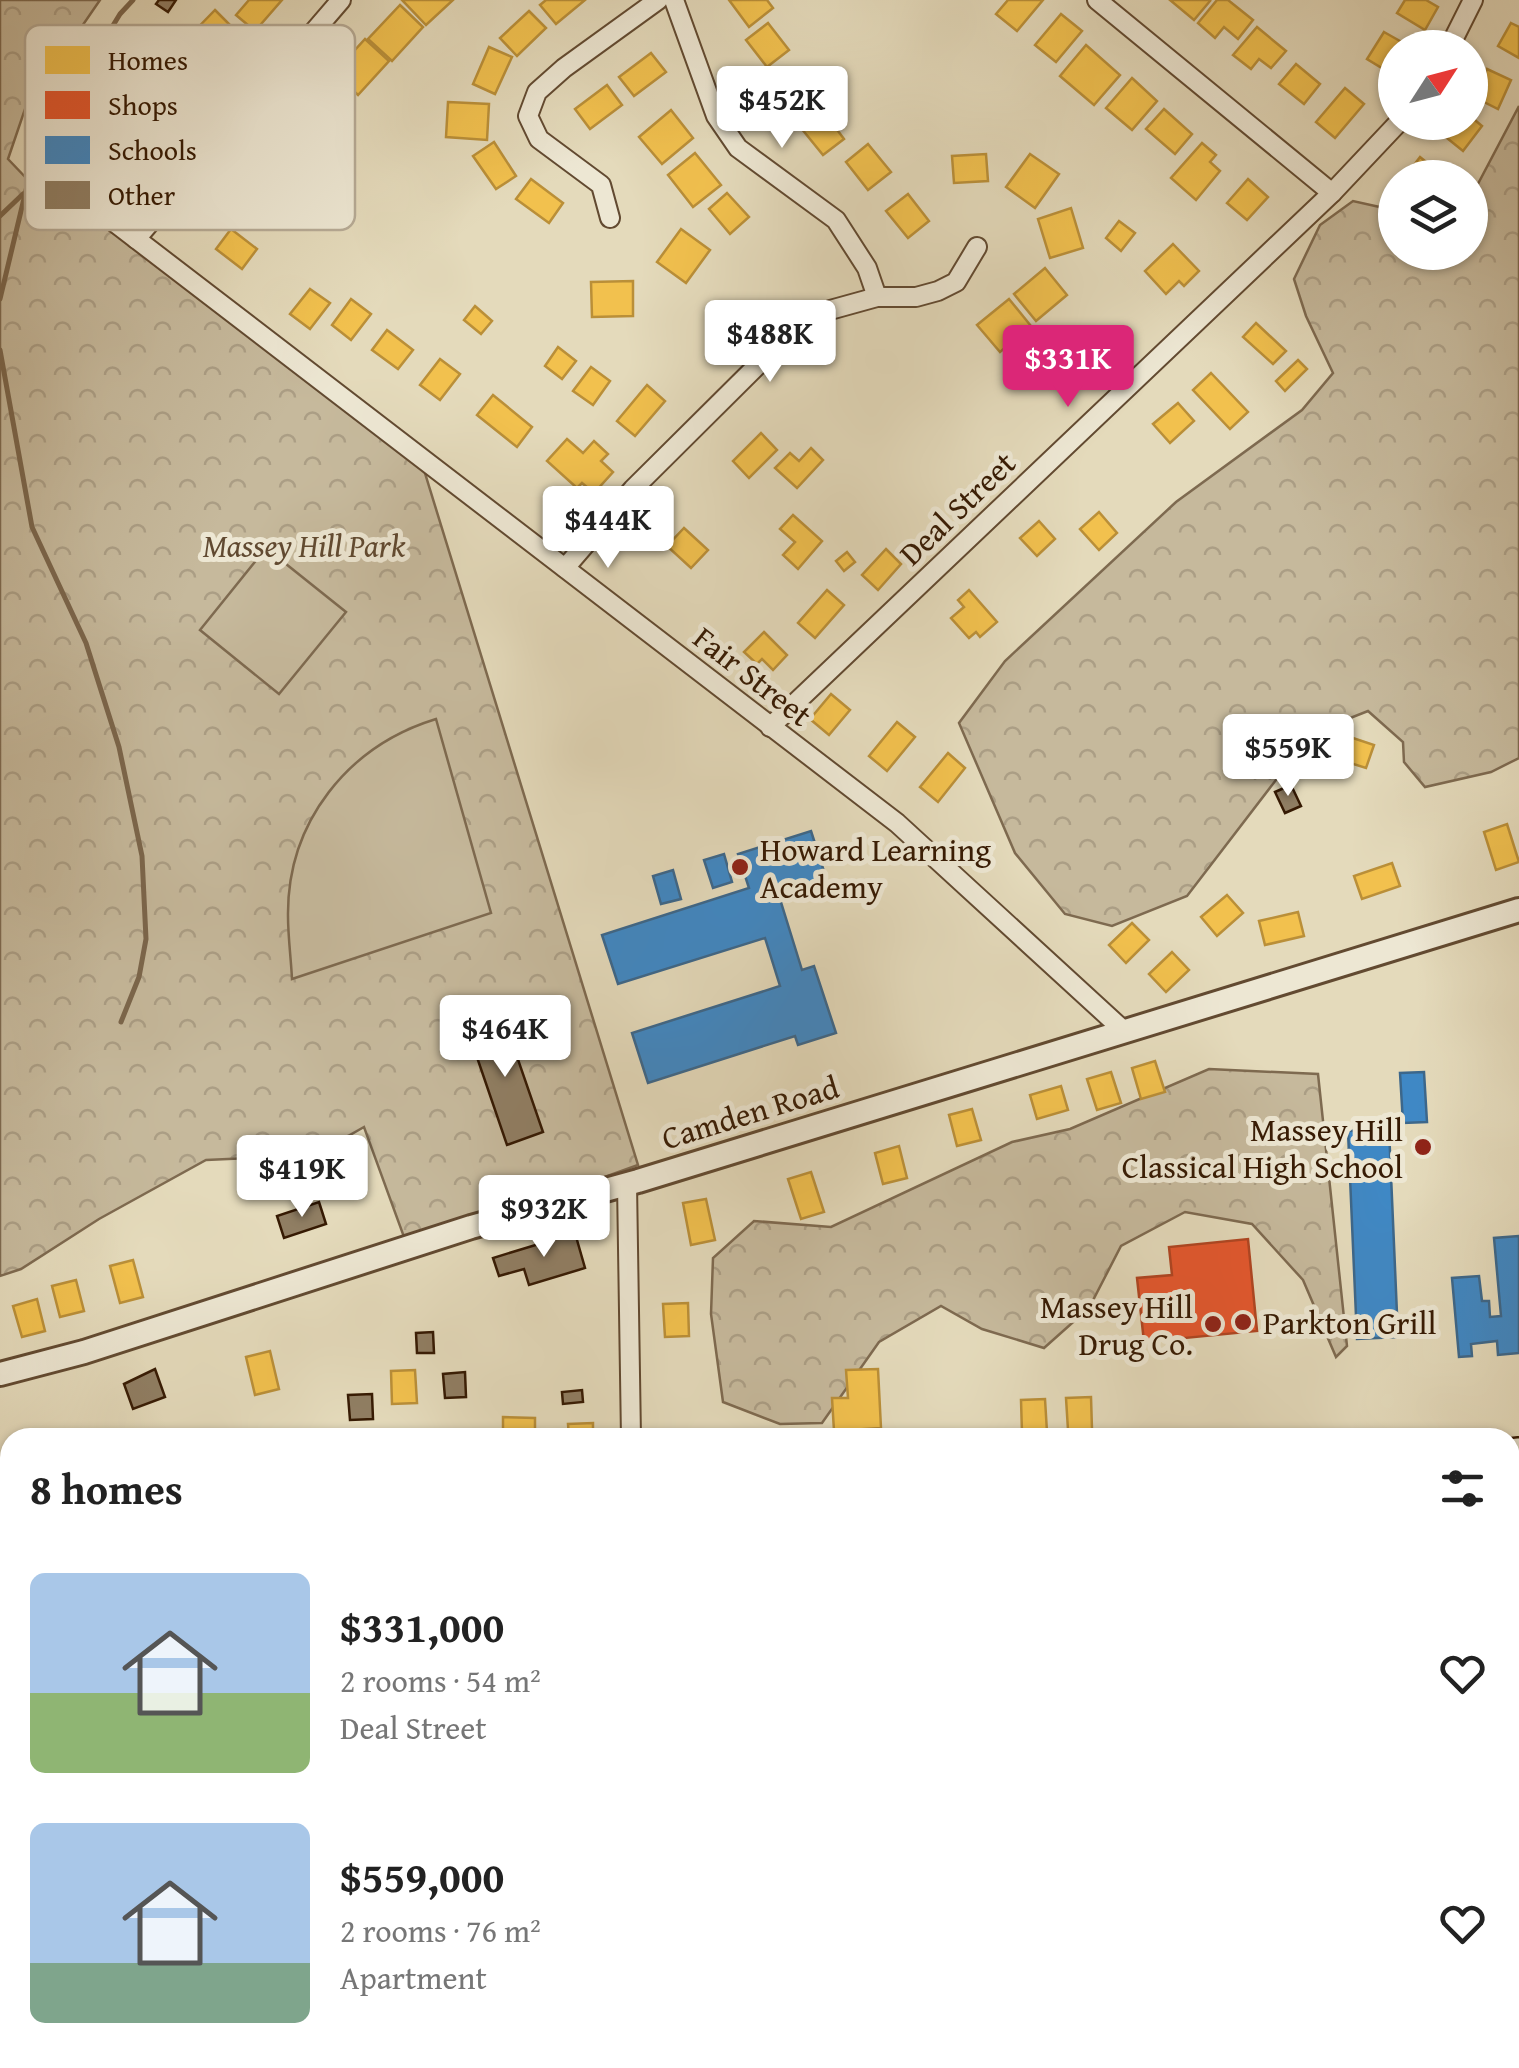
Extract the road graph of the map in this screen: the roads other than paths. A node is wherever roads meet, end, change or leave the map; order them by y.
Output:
1 (341, 0) edge
2 (658, 0) edge
3 (674, 0) edge
4 (1097, 0) edge
5 (1474, 0) edge
6 (320, 25) edge
7 (1458, 30) edge
8 (1382, 140) edge
9 (1332, 193) junction
10 (610, 218) dead end
11 (123, 230) edge
12 (145, 230) edge
13 (136, 240) junction
14 (977, 247) dead end
15 (877, 296) junction
16 (566, 568) junction
17 (770, 727) junction
18 (1519, 910) edge
19 (1123, 1030) junction
20 (627, 1184) junction
21 (0, 1374) edge
22 (630, 1428) edge

1 - 6 street
2 - 10 street
3 - 15 street
4 - 9 street
5 - 7 street
8 - 9 street, Deal Street
9 - 17 street, Deal Street
11 - 13 street, Fair Street
12 - 13 street
13 - 16 street, Fair Street
14 - 15 street
15 - 16 street
16 - 17 street, Fair Street
17 - 19 street, Fair Street
18 - 19 street, Camden Road
19 - 20 street, Camden Road
20 - 21 street, Camden Road
20 - 22 street

